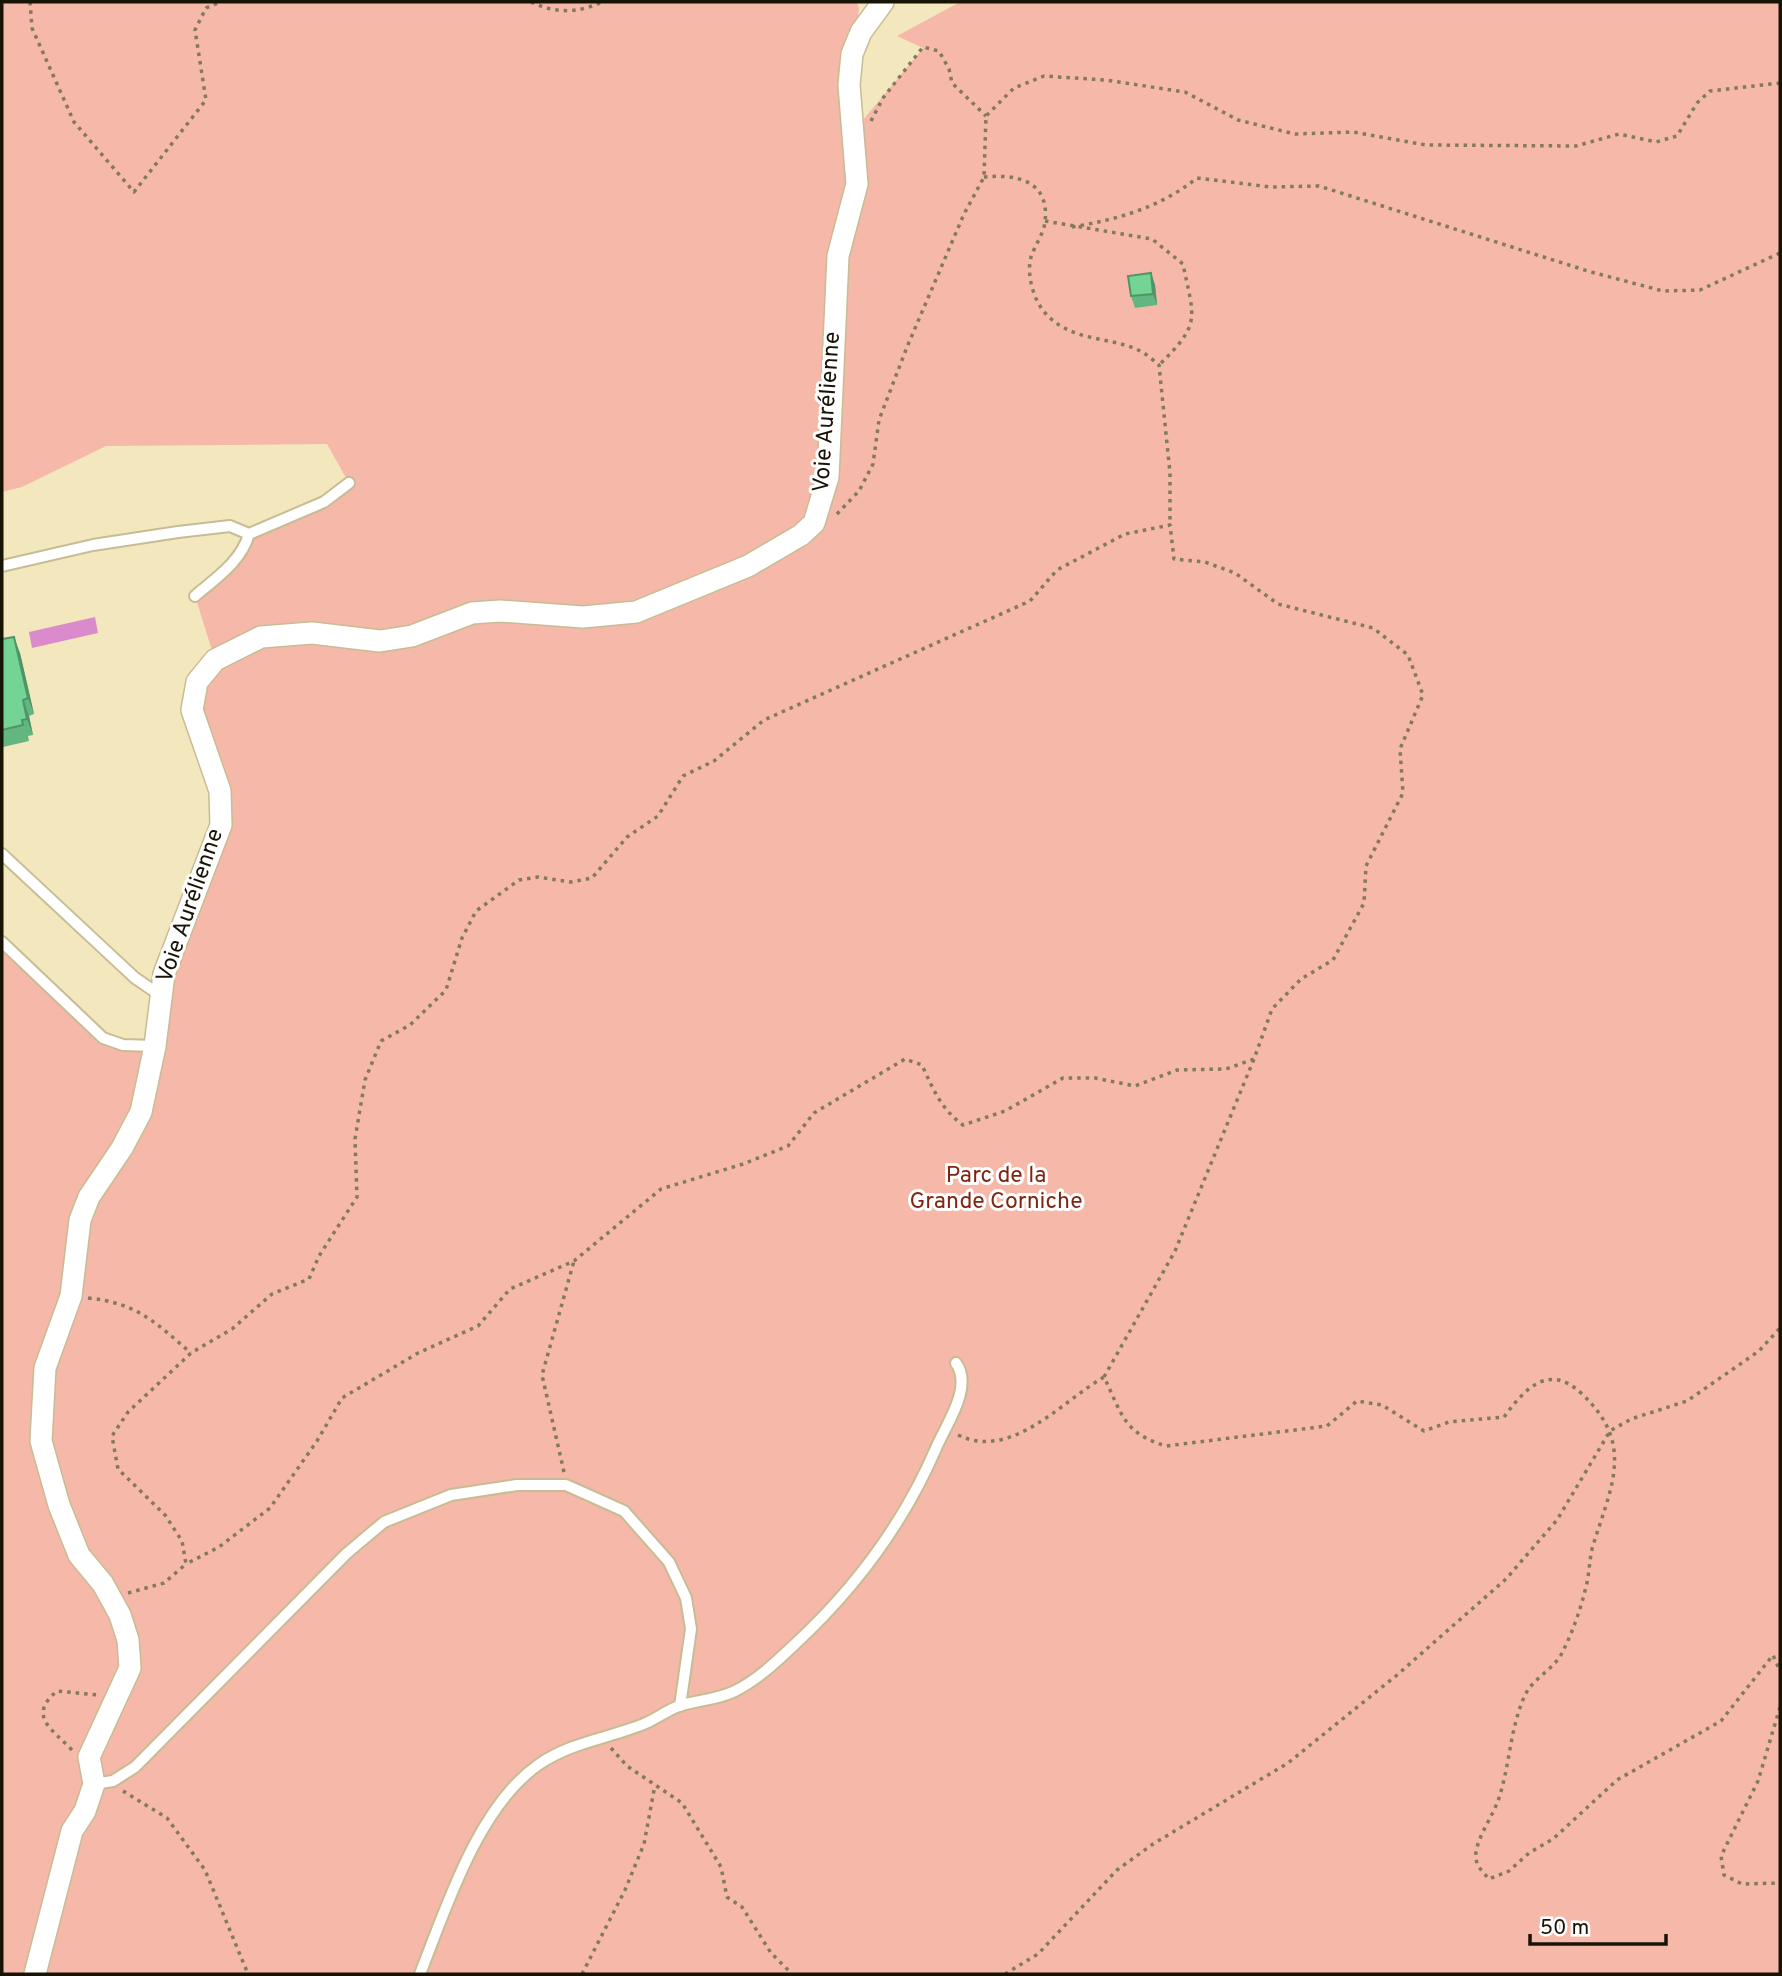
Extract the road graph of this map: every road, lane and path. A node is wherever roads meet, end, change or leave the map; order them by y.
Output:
1 (30, 2) edge
2 (220, 2) edge
3 (531, 2) edge
4 (602, 2) edge
5 (883, 2) edge
6 (1780, 83) edge
7 (986, 116) junction
8 (852, 133) junction
9 (984, 177) junction
10 (1045, 221) junction
11 (1072, 227) junction
12 (1780, 253) edge
13 (1159, 365) junction
14 (349, 483) dead end
15 (814, 523) junction
16 (1170, 525) junction
17 (249, 534) junction
18 (2, 566) edge
19 (195, 596) dead end
20 (2, 853) edge
21 (2, 942) edge
22 (160, 995) junction
23 (155, 1046) junction
24 (1254, 1059) junction
25 (574, 1261) junction
26 (71, 1296) junction
27 (1780, 1328) edge
28 (191, 1353) junction
29 (956, 1363) dead end
30 (1104, 1377) junction
31 (945, 1428) junction
32 (1610, 1431) junction
33 (566, 1485) junction
34 (186, 1564) junction
35 (111, 1597) junction
36 (1780, 1671) edge
37 (114, 1699) junction
38 (680, 1706) junction
39 (1780, 1707) edge
40 (600, 1736) junction
41 (89, 1757) junction
42 (104, 1783) junction
43 (655, 1785) junction
44 (1780, 1883) edge
45 (35, 1974) edge
46 (248, 1974) edge
47 (420, 1974) edge
48 (582, 1974) edge
49 (792, 1974) edge
50 (1005, 1974) edge

1 - 2 path
3 - 4 path
5 - 8 street, Voie Aurélienne
6 - 7 path
7 - 8 path
7 - 9 path
8 - 15 street, Voie Aurélienne
9 - 10 path
9 - 15 path
10 - 11 path
10 - 13 path
11 - 12 path
11 - 13 path
13 - 16 path
14 - 17 lane
15 - 22 street, Voie Aurélienne
16 - 24 path
16 - 28 path
17 - 18 lane
17 - 19 lane
20 - 22 lane
21 - 23 lane
22 - 23 street, Voie Aurélienne
23 - 26 street, Voie Aurélienne
24 - 25 path
24 - 30 path
25 - 33 path
25 - 34 path
26 - 28 path
26 - 35 street, Voie Aurélienne
27 - 32 path
28 - 34 path
29 - 31 lane
30 - 31 path
30 - 32 path
31 - 38 lane
32 - 36 path
32 - 50 path
33 - 38 lane
33 - 42 lane
34 - 35 path
35 - 37 street, Voie Aurélienne
37 - 41 street, Voie Aurélienne
37 - 41 path
38 - 40 lane
39 - 44 path
40 - 43 path
40 - 47 lane
41 - 42 street
42 - 45 street
42 - 46 path
43 - 48 path
43 - 49 path

